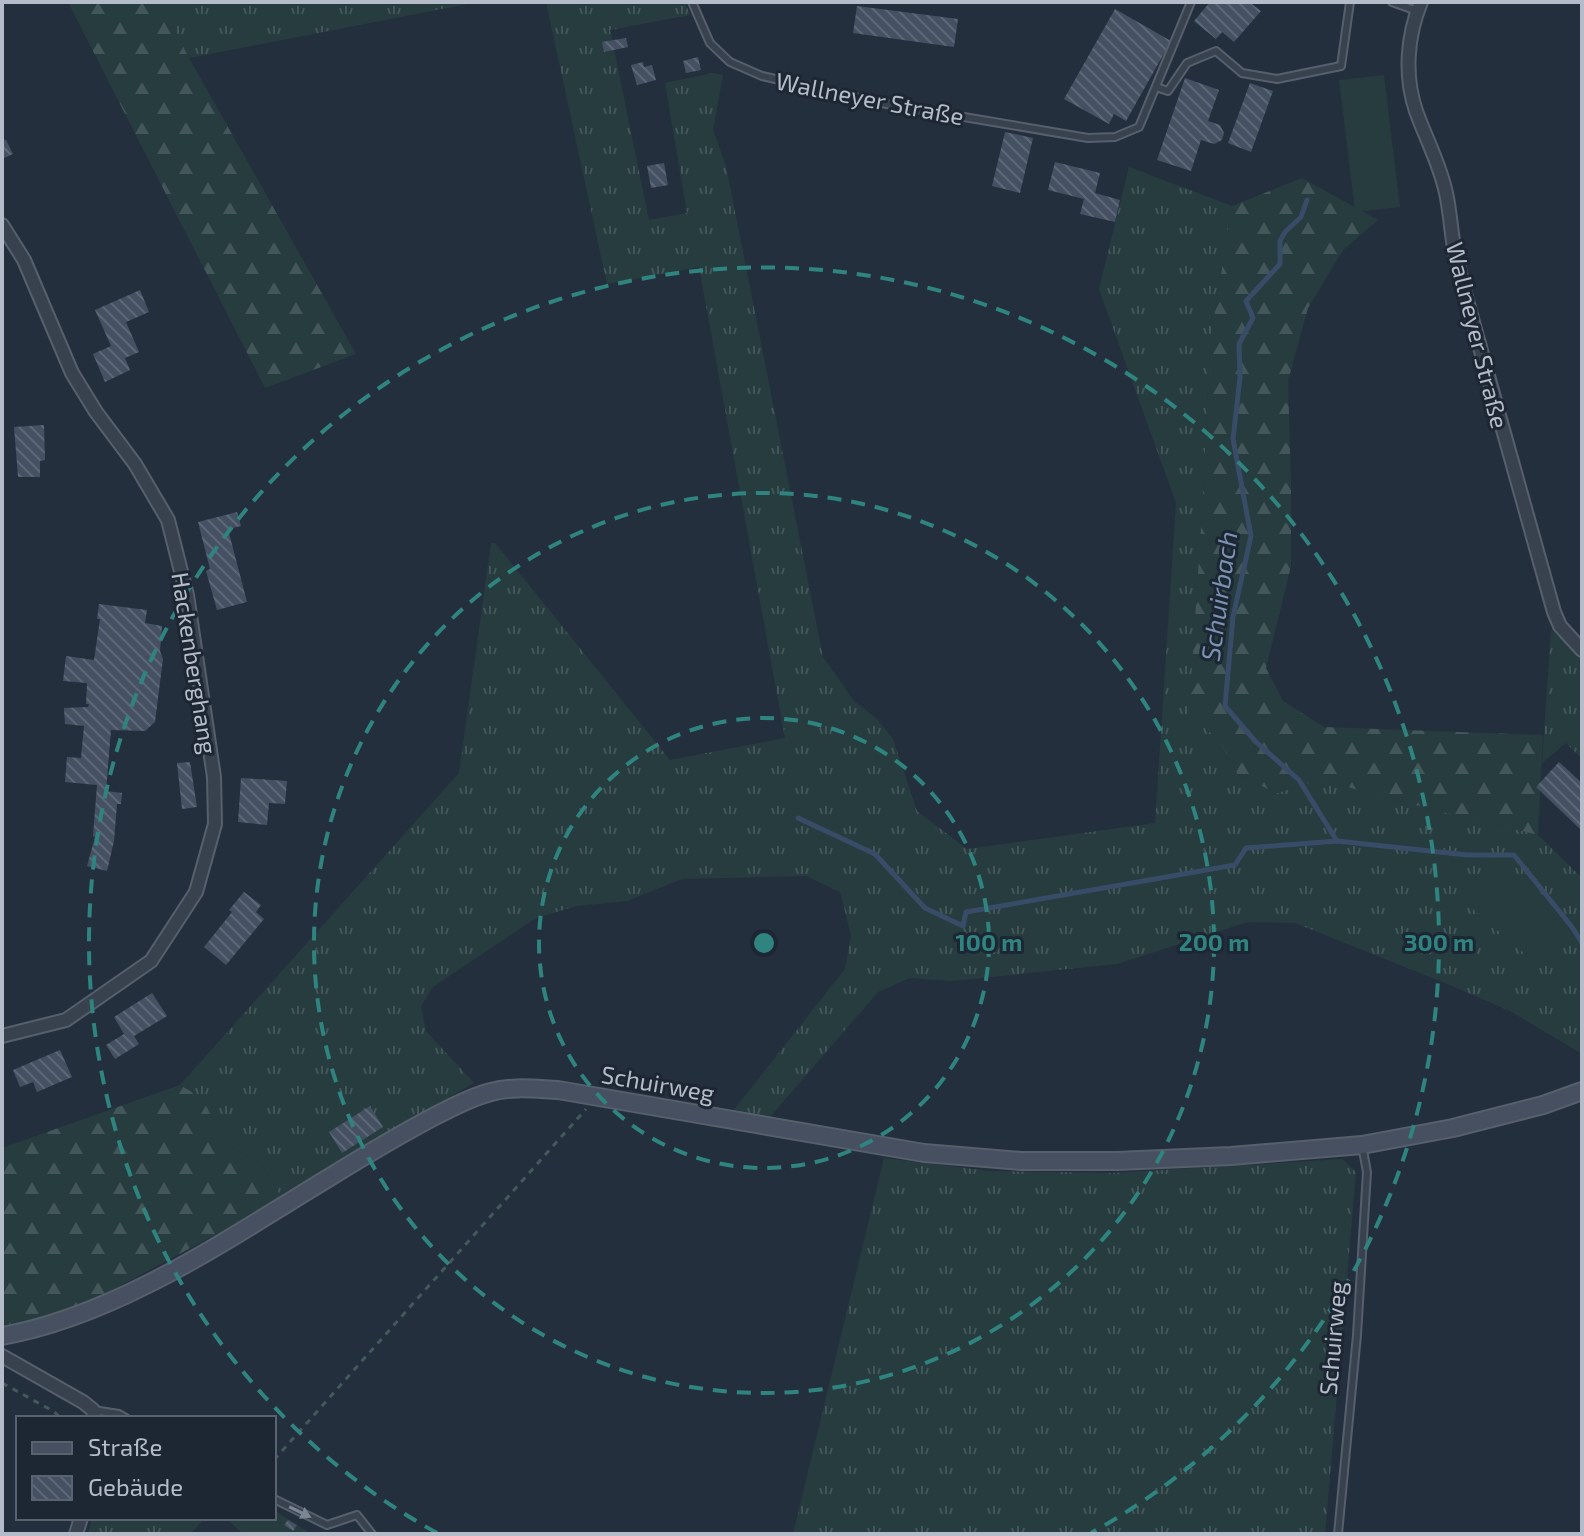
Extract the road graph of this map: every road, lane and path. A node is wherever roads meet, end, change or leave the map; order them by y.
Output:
1 (692, 2) edge
2 (1191, 2) edge
3 (1350, 2) edge
4 (1392, 2) edge
5 (1419, 6) edge
6 (1156, 87) junction
7 (2, 225) edge
8 (1582, 650) edge
9 (2, 1036) edge
10 (1582, 1091) edge
11 (597, 1097) junction
12 (1362, 1145) junction
13 (2, 1336) edge
14 (2, 1356) edge
15 (2, 1383) edge
16 (94, 1414) edge
17 (59, 1416) edge
18 (122, 1416) edge
19 (276, 1458) edge
20 (276, 1500) edge
21 (372, 1534) edge
22 (1338, 1534) edge

1 - 6 lane, Wallneyer Straße
2 - 6 lane, Wallneyer Straße
3 - 6 lane
4 - 5 lane, Wallneyer Straße
5 - 8 street, Wallneyer Straße
7 - 9 street, Hackenberghang
10 - 12 main road, Schuirweg
11 - 12 main road, Schuirweg
11 - 13 main road, Schuirweg
11 - 19 path
12 - 22 lane, Schuirweg
14 - 16 street
15 - 17 path
16 - 18 lane
20 -> 21 lane

